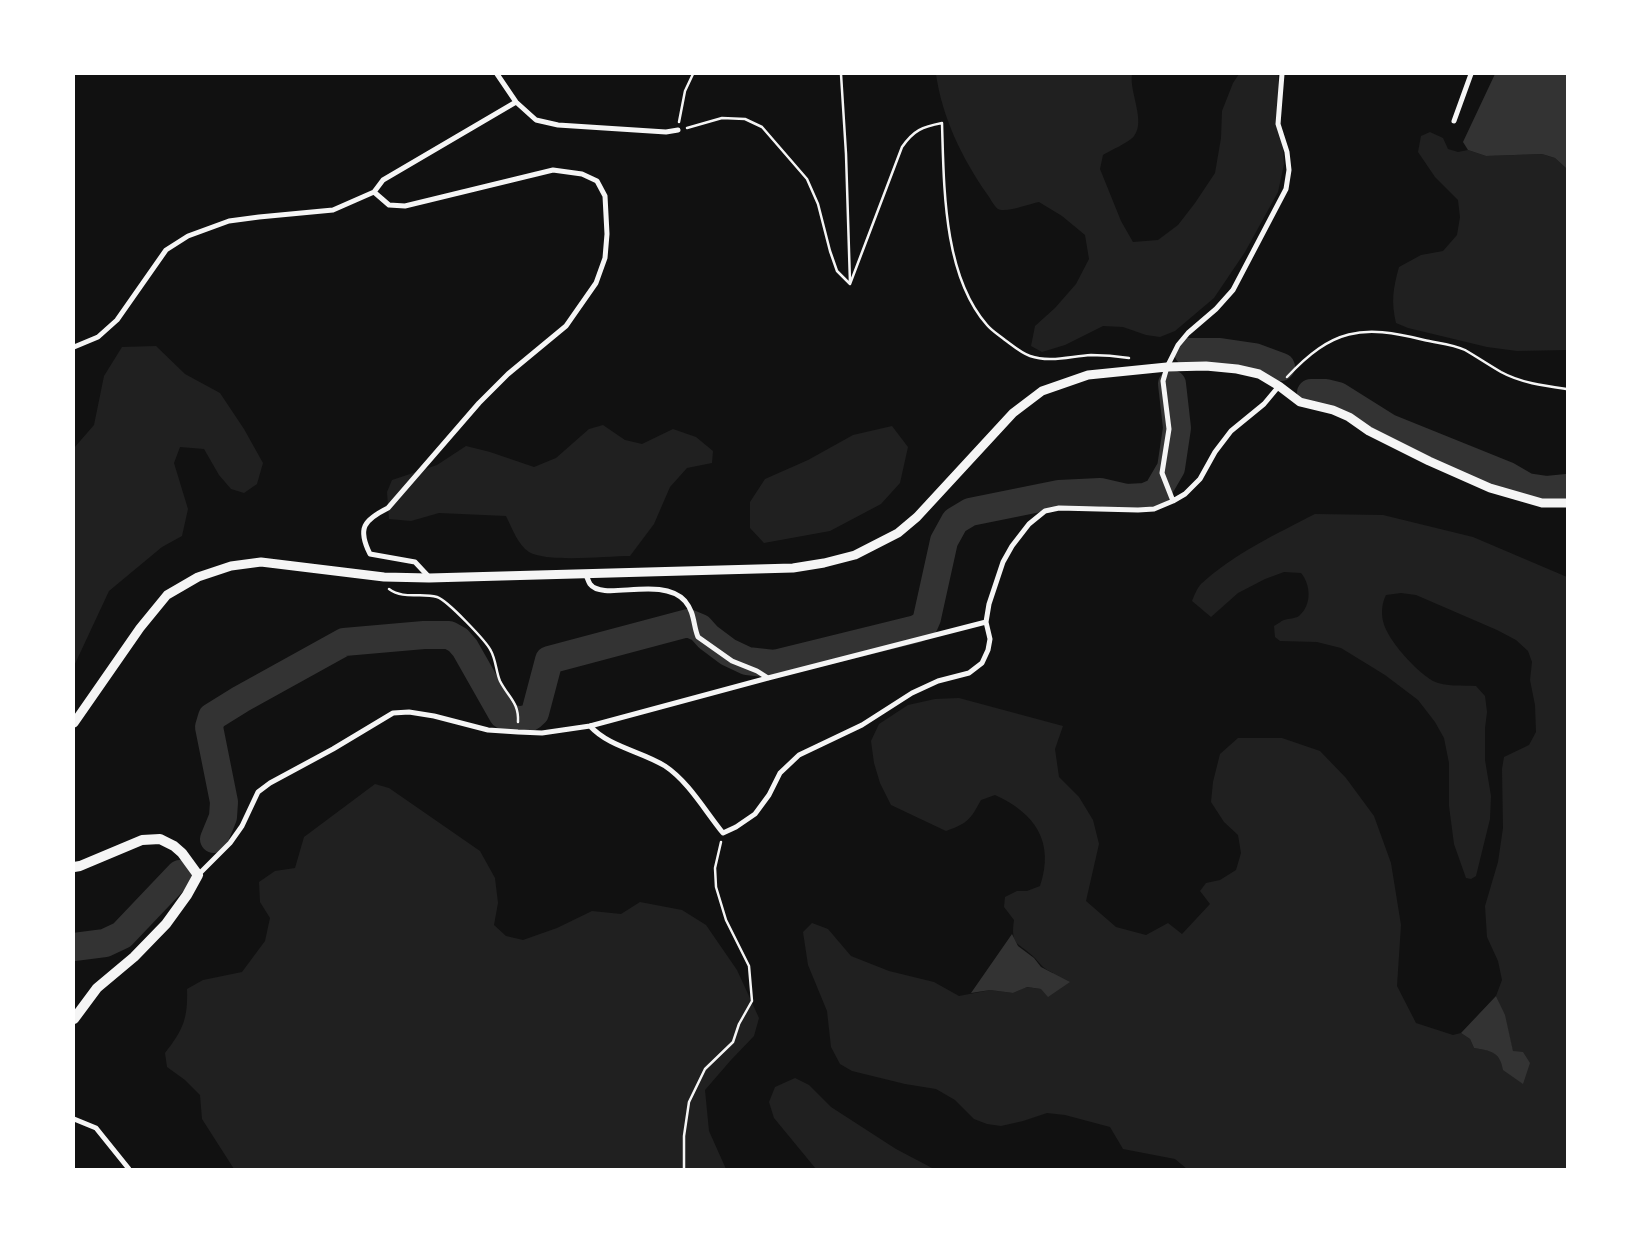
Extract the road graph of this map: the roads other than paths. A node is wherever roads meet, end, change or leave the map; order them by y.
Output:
1 (497, 74) edge
2 (1282, 74) edge
3 (1471, 74) edge
4 (516, 102) junction
5 (1454, 121) dead end
6 (678, 130) road end
7 (374, 192) junction
8 (74, 347) edge
9 (1167, 368) junction
10 (1279, 386) junction
11 (1173, 501) junction
12 (1567, 503) edge
13 (585, 573) junction
14 (429, 578) junction
15 (986, 622) junction
16 (768, 678) junction
17 (74, 723) edge
18 (590, 726) junction
19 (74, 867) edge
20 (198, 875) junction
21 (74, 1019) edge
22 (74, 1119) edge
23 (129, 1169) edge

1 - 4 street
2 - 9 street
3 - 5 street
4 - 6 street
4 - 7 street
7 - 8 street
7 - 14 street
9 - 10 street
9 - 11 street
9 - 13 street
10 - 11 street
10 - 12 street
11 - 15 street
13 - 14 street
13 - 16 street
14 - 17 street
15 - 16 street
15 - 18 street
16 - 18 street
18 - 20 street
19 - 20 main road
20 - 21 main road
22 - 23 street

